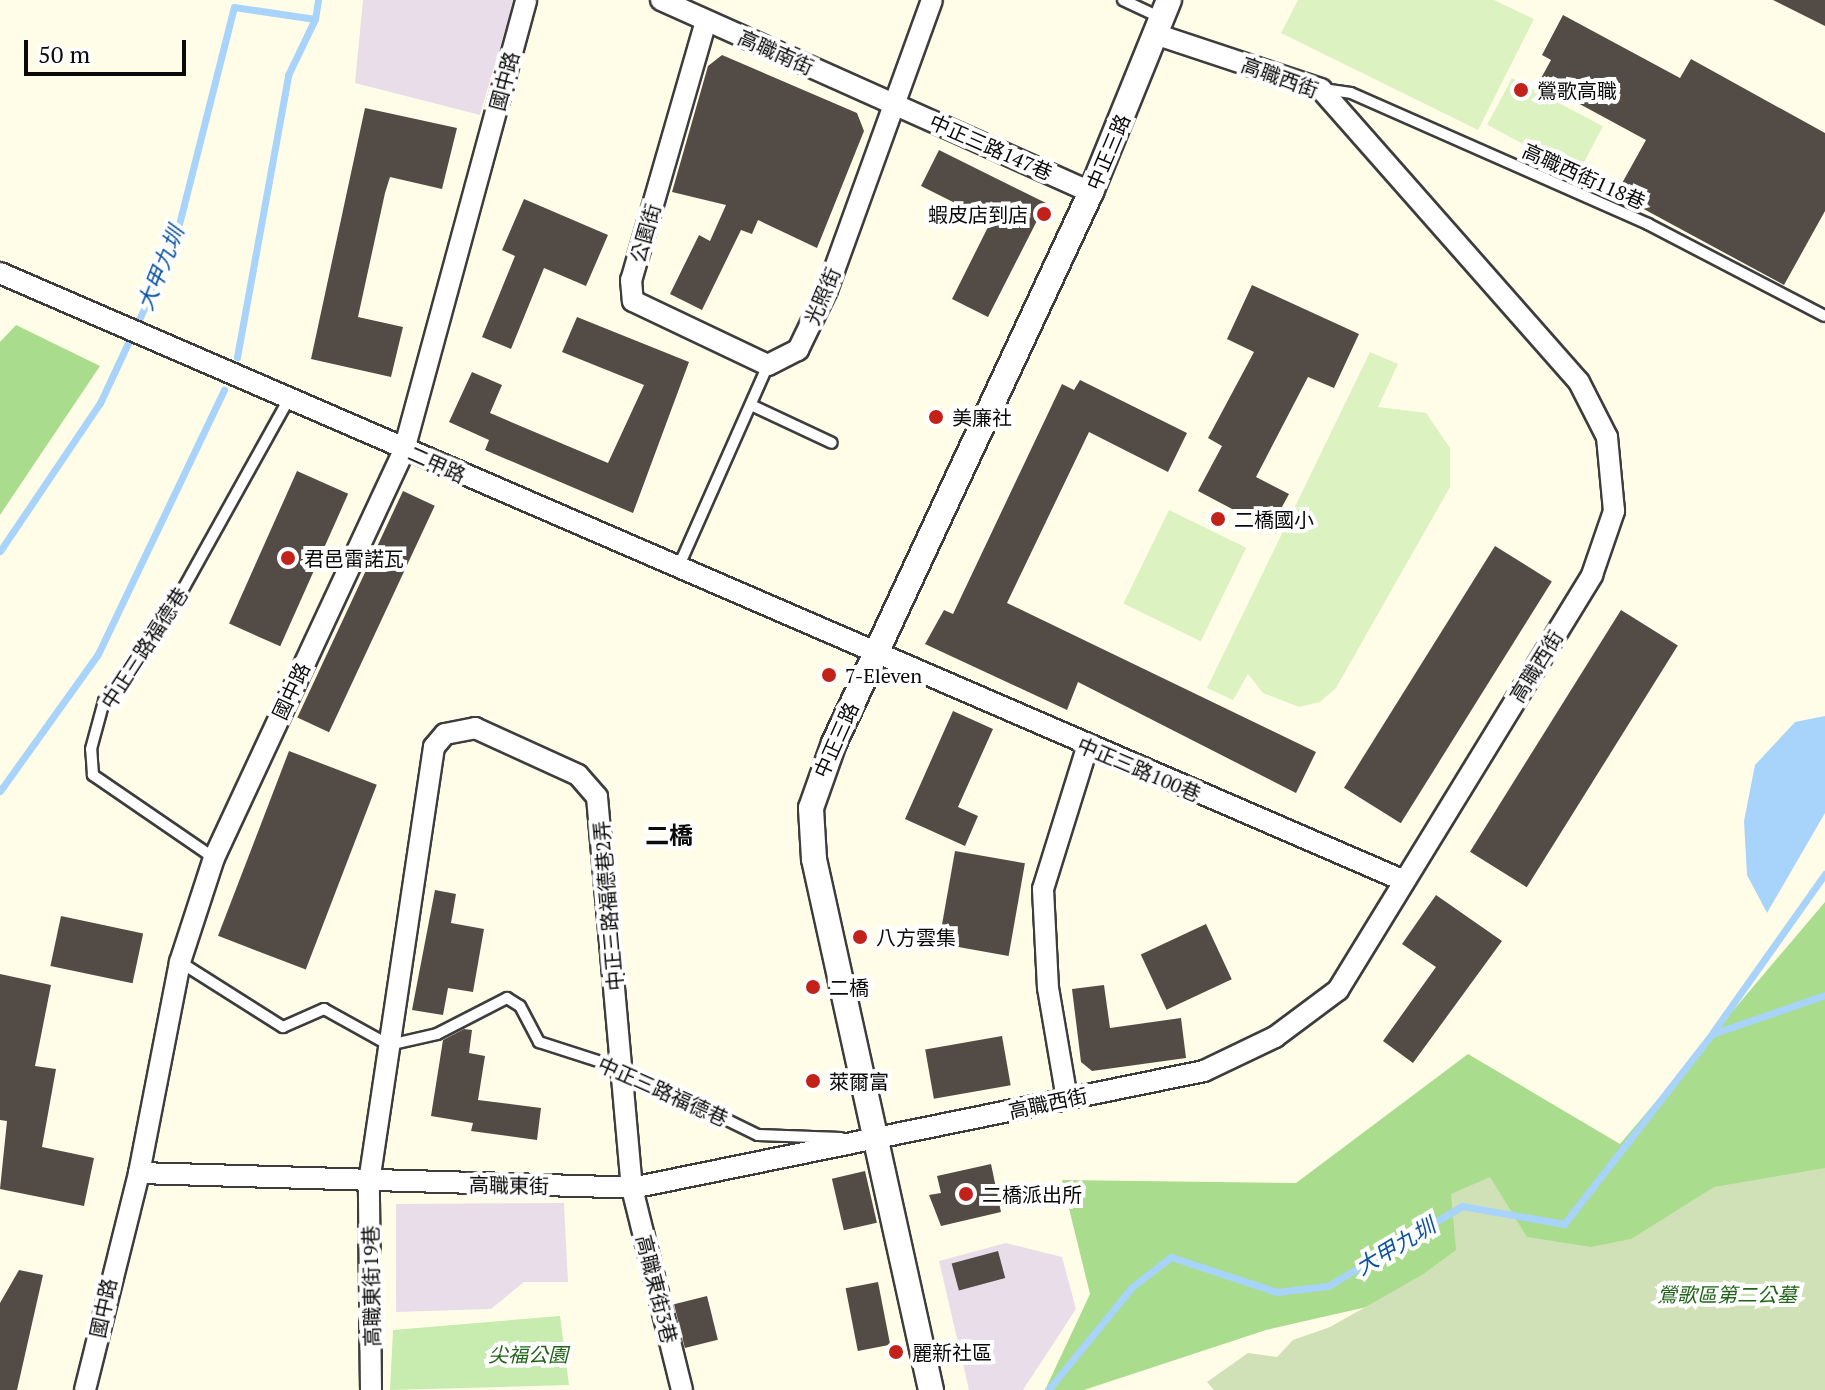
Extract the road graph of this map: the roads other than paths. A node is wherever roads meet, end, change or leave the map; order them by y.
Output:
1 (526, 0) edge
2 (661, 0) edge
3 (932, 0) edge
4 (1123, 0) edge
5 (1163, 18) edge
6 (706, 21) junction
7 (1321, 89) junction
8 (891, 102) junction
9 (1091, 192) junction
10 (0, 273) edge
11 (1825, 316) edge
12 (768, 365) junction
13 (289, 399) junction
14 (751, 405) junction
15 (832, 443) dead end
16 (404, 450) junction
17 (678, 569) junction
18 (874, 655) junction
19 (1087, 748) junction
20 (214, 858) junction
21 (1404, 881) junction
22 (180, 962) junction
23 (389, 1045) junction
24 (623, 1069) junction
25 (1067, 1099) junction
26 (875, 1139) junction
27 (139, 1173) junction
28 (369, 1182) junction
29 (632, 1188) junction
30 (85, 1390) edge
31 (371, 1390) edge
32 (682, 1390) edge
33 (931, 1390) edge

1 - 16 street, 國中路
2 - 6 street, 高職南街
3 - 8 street, 光照街
4 - 5 lane
5 - 7 street, 高職西街
5 - 9 street, 中正三路
6 - 8 street, 高職南街
6 - 12 street, 公園街
7 - 11 lane, 高職西街118巷
7 - 21 street, 高職西街
8 - 9 street, 中正三路147巷
8 - 12 street, 光照街
9 - 18 street, 中正三路
10 - 13 street, 二甲路
12 - 14 lane
13 - 16 street, 二甲路
13 - 20 lane, 中正三路福德巷
14 - 15 lane
14 - 17 lane
16 - 17 street, 二甲路
16 - 20 street, 國中路
17 - 18 street, 二甲路
18 - 19 street, 中正三路100巷
18 - 26 street, 中正三路
19 - 21 street, 中正三路100巷
19 - 25 street
20 - 22 street, 國中路
21 - 25 street, 高職西街
22 - 23 lane
22 - 27 street, 國中路
23 - 24 lane, 中正三路福德巷
23 - 24 street, 中正三路福德巷2弄
23 - 28 street
24 - 26 lane, 中正三路福德巷
24 - 29 street, 中正三路福德巷2弄
25 - 26 street, 高職西街
26 - 29 street, 高職東街
26 - 33 street, 中正三路
27 - 28 street, 高職東街
27 - 30 street, 國中路
28 - 29 street, 高職東街
28 - 31 street, 高職東街19巷
29 - 32 street, 高職東街3巷

